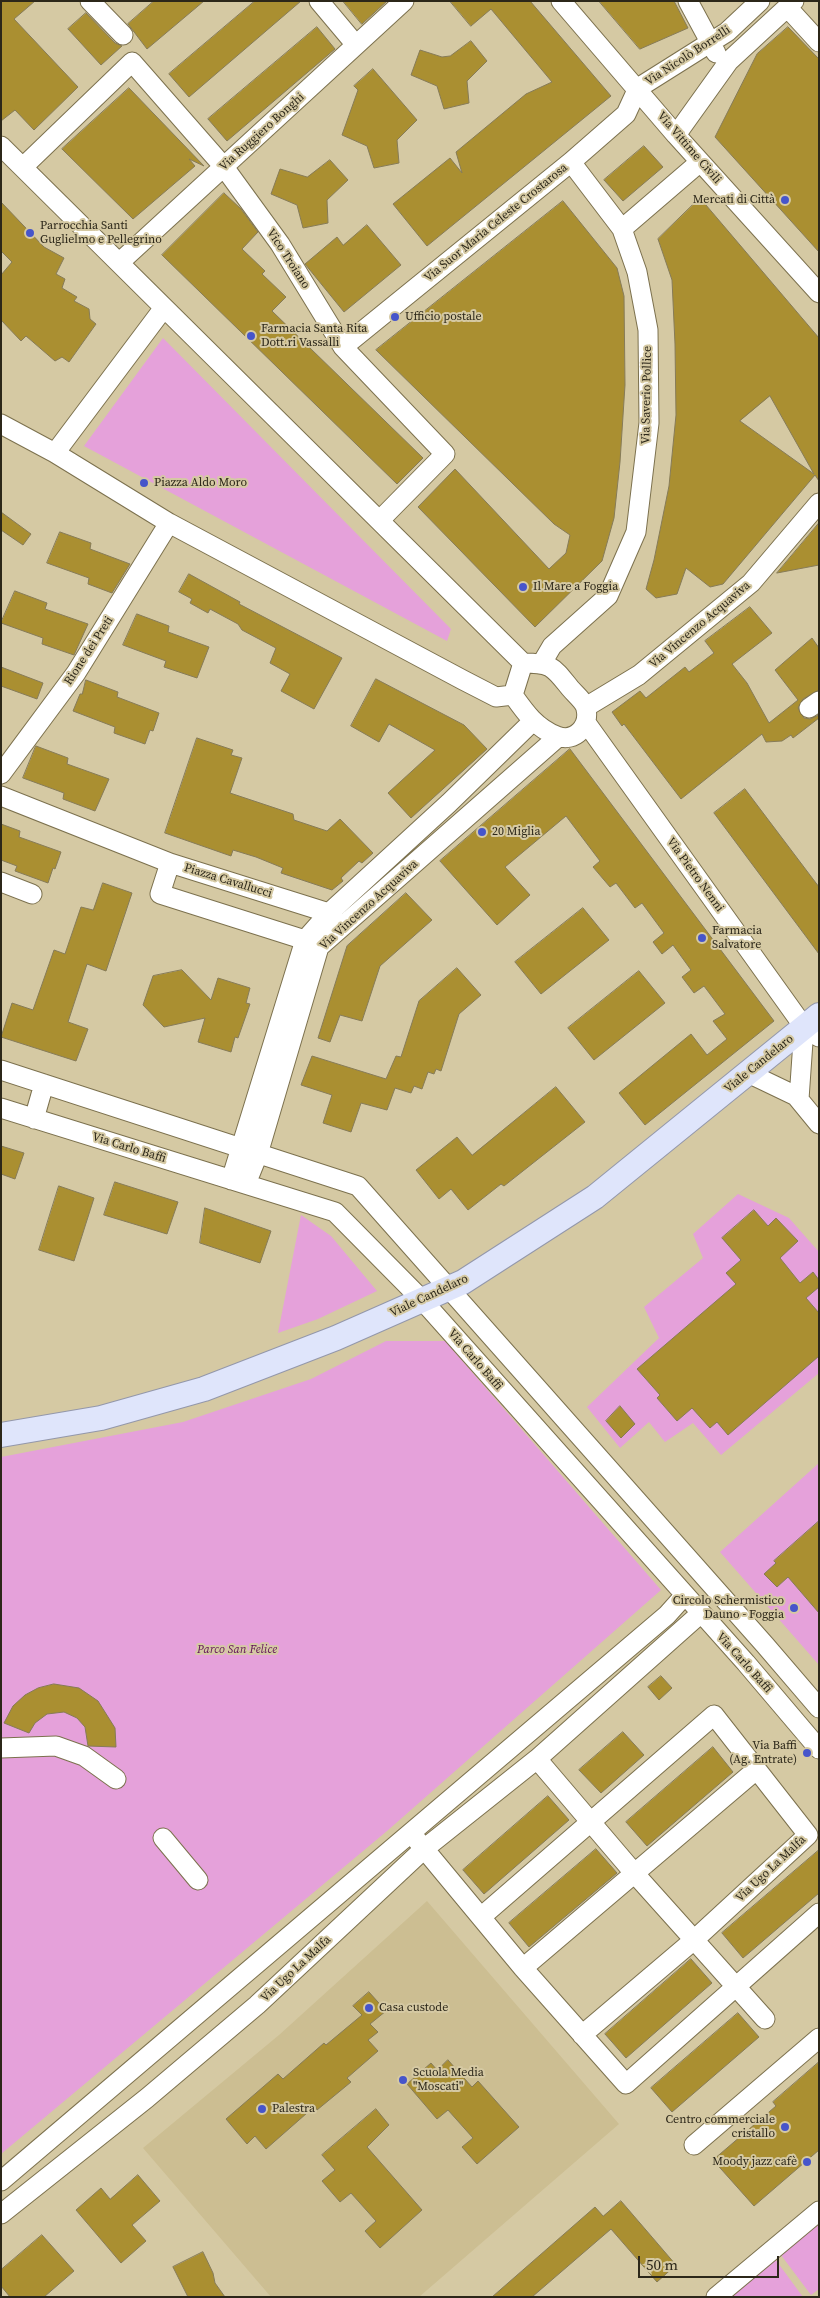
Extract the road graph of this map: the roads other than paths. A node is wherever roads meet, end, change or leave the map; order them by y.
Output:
1 (90, 1) edge
2 (319, 1) edge
3 (404, 1) edge
4 (562, 1) edge
5 (688, 1) edge
6 (760, 1) edge
7 (791, 4) edge
8 (122, 35) dead end
9 (819, 42) edge
10 (710, 44) junction
11 (356, 46) junction
12 (725, 67) junction
13 (638, 88) junction
14 (676, 136) junction
15 (1, 146) edge
16 (571, 162) junction
17 (700, 162) junction
18 (23, 167) junction
19 (224, 167) junction
20 (622, 229) junction
21 (120, 262) junction
22 (819, 293) edge
23 (163, 308) junction
24 (343, 347) junction
25 (1, 424) edge
26 (55, 454) junction
27 (819, 503) edge
28 (380, 520) junction
29 (169, 523) junction
30 (542, 663) junction
31 (523, 664) junction
32 (512, 695) junction
33 (586, 716) junction
34 (532, 722) junction
35 (558, 737) junction
36 (1, 774) edge
37 (1, 796) edge
38 (170, 863) junction
39 (1, 882) edge
40 (32, 894) dead end
41 (335, 920) junction
42 (305, 940) junction
43 (814, 1026) edge
44 (1, 1070) edge
45 (748, 1073) junction
46 (44, 1084) junction
47 (799, 1099) junction
48 (1, 1108) edge
49 (34, 1119) junction
50 (819, 1124) edge
51 (240, 1148) junction
52 (258, 1154) junction
53 (239, 1182) junction
54 (450, 1288) junction
55 (423, 1301) junction
56 (1, 1436) edge
57 (675, 1545) junction
58 (656, 1564) junction
59 (684, 1596) junction
60 (736, 1613) junction
61 (700, 1614) junction
62 (718, 1633) junction
63 (596, 1676) junction
64 (610, 1695) junction
65 (819, 1708) edge
66 (1, 1748) edge
67 (819, 1749) edge
68 (537, 1759) junction
69 (756, 1770) junction
70 (116, 1779) dead end
71 (592, 1822) junction
72 (411, 1833) junction
73 (163, 1838) dead end
74 (424, 1848) junction
75 (635, 1874) junction
76 (198, 1880) dead end
77 (819, 1913) edge
78 (481, 1917) junction
79 (694, 1940) junction
80 (523, 1968) junction
81 (735, 1986) junction
82 (765, 2019) dead end
83 (582, 2035) junction
84 (819, 2038) edge
85 (145, 2058) junction
86 (164, 2084) junction
87 (694, 2145) dead end
88 (1, 2181) edge
89 (819, 2212) edge
90 (1, 2214) edge
91 (716, 2297) edge

1 - 8 street
2 - 11 street
3 - 11 street, Via Ruggiero Bonghi
4 - 13 street, Via Vittime Civili
5 - 10 street
6 - 10 street, Via Nicolò Borrelli
7 - 9 street
7 - 12 street, Via Nicolò Borrelli
10 - 12 street
10 - 13 street, Via Nicolò Borrelli
11 - 19 street, Via Ruggiero Bonghi
12 - 14 street, Via Nicolò Borrelli
13 - 14 street, Via Vittime Civili
13 - 16 street, Via Suor Maria Celeste Crostarosa
14 - 17 street, Via Vittime Civili
15 - 18 street
16 - 20 street, Via Saverio Pollice
16 - 24 street, Via Suor Maria Celeste Crostarosa
17 - 20 street
17 - 22 street, Via Vittime Civili
18 - 19 street, Vico Troiano
18 - 21 street
19 - 21 street, Via Ruggiero Bonghi
19 - 24 street, Vico Troiano
20 - 30 street, Via Saverio Pollice
21 - 23 street
23 - 26 street
23 - 28 street
24 - 28 street, Vico Troiano
25 - 26 street
26 - 29 street
27 - 33 street, Via Vincenzo Acquaviva
28 - 31 street
29 - 32 street
29 - 36 street, Rione dei Preti
30 - 31 street
30 - 33 street
31 - 32 street
32 - 34 street
33 - 35 street
33 - 43 street, Via Pietro Nenni
34 - 35 street
34 - 41 street, Via Vincenzo Acquaviva
35 - 41 street, Via Vincenzo Acquaviva
37 - 38 street
38 - 41 street, Piazza Cavallucci
38 - 42 street, Piazza Cavallucci
39 - 40 street
41 - 42 street, Via Vincenzo Acquaviva
41 - 52 street, Via Vincenzo Acquaviva
42 - 51 street, Via Vincenzo Acquaviva
43 - 45 main road, Viale Candelaro
43 - 47 street
44 - 46 street
45 - 47 street
45 - 54 main road, Viale Candelaro
46 - 49 street
46 - 51 street
47 - 50 street
48 - 49 street, Via Carlo Baffi
49 - 53 street, Via Carlo Baffi
51 - 52 street
51 - 53 street, Via Vincenzo Acquaviva
52 - 53 street, Via Vincenzo Acquaviva
52 - 54 street
53 - 55 street, Via Carlo Baffi
54 - 55 main road, Viale Candelaro
54 - 57 street
55 - 56 main road, Viale Candelaro
55 - 58 street, Via Carlo Baffi
57 - 58 street
57 - 60 street
58 - 59 street, Via Carlo Baffi
59 - 61 street, Via Carlo Baffi
59 - 63 street
60 - 62 street
60 - 65 street
61 - 62 street, Via Carlo Baffi
61 - 64 street, Via Ugo La Malfa
62 - 67 street, Via Carlo Baffi
63 - 64 street
63 - 72 street
64 - 68 street, Via Ugo La Malfa
66 - 70 street
68 - 71 street
68 - 74 street, Via Ugo La Malfa
69 - 71 street, Via Ugo La Malfa
69 - 75 street
69 - 79 street, Via Ugo La Malfa
71 - 75 street
71 - 78 street, Via Ugo La Malfa
72 - 74 street
72 - 85 street
73 - 76 street
74 - 78 street
74 - 86 street, Via Ugo La Malfa
75 - 79 street
75 - 80 street
77 - 81 street
78 - 80 street
79 - 81 street
79 - 83 street, Via Ugo La Malfa
80 - 83 street
81 - 82 street
81 - 83 street
84 - 87 street
85 - 86 street
85 - 88 street
86 - 90 street, Via Ugo La Malfa
89 - 91 street

